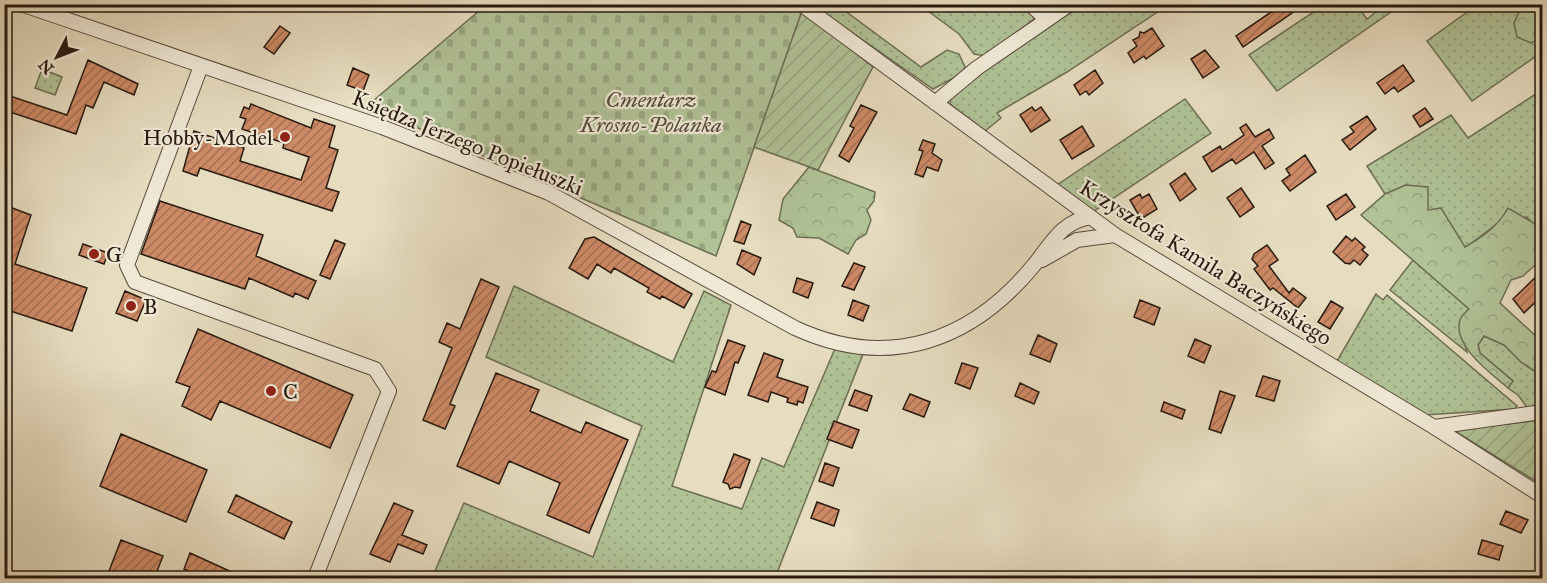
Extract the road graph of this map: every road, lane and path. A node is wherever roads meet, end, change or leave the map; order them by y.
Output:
1 (21, 4) edge
2 (801, 4) edge
3 (1030, 4) edge
4 (1070, 4) edge
5 (1047, 20) junction
6 (201, 66) junction
7 (935, 103) junction
8 (1065, 198) junction
9 (1091, 218) junction
10 (1070, 223) junction
11 (1115, 235) junction
12 (1074, 242) junction
13 (1034, 265) junction
14 (1542, 412) edge
15 (1434, 427) junction
16 (1542, 496) edge
17 (315, 579) edge

1 - 6 street, Księdza Jerzego Popiełuszki
2 - 7 street, Krzysztofa Kamila Baczyńskiego
3 - 5 street
4 - 5 street
5 - 7 street
6 - 13 street, Księdza Jerzego Popiełuszki
6 - 17 street
7 - 8 street, Krzysztofa Kamila Baczyńskiego
8 - 9 street, Krzysztofa Kamila Baczyńskiego
8 - 10 street
9 - 10 street
9 - 11 street, Krzysztofa Kamila Baczyńskiego
9 - 12 street
10 - 13 street, Księdza Jerzego Popiełuszki
11 - 12 street, Księdza Jerzego Popiełuszki
11 - 15 street, Krzysztofa Kamila Baczyńskiego
12 - 13 street, Księdza Jerzego Popiełuszki
14 - 15 street
15 - 16 street, Krzysztofa Kamila Baczyńskiego

